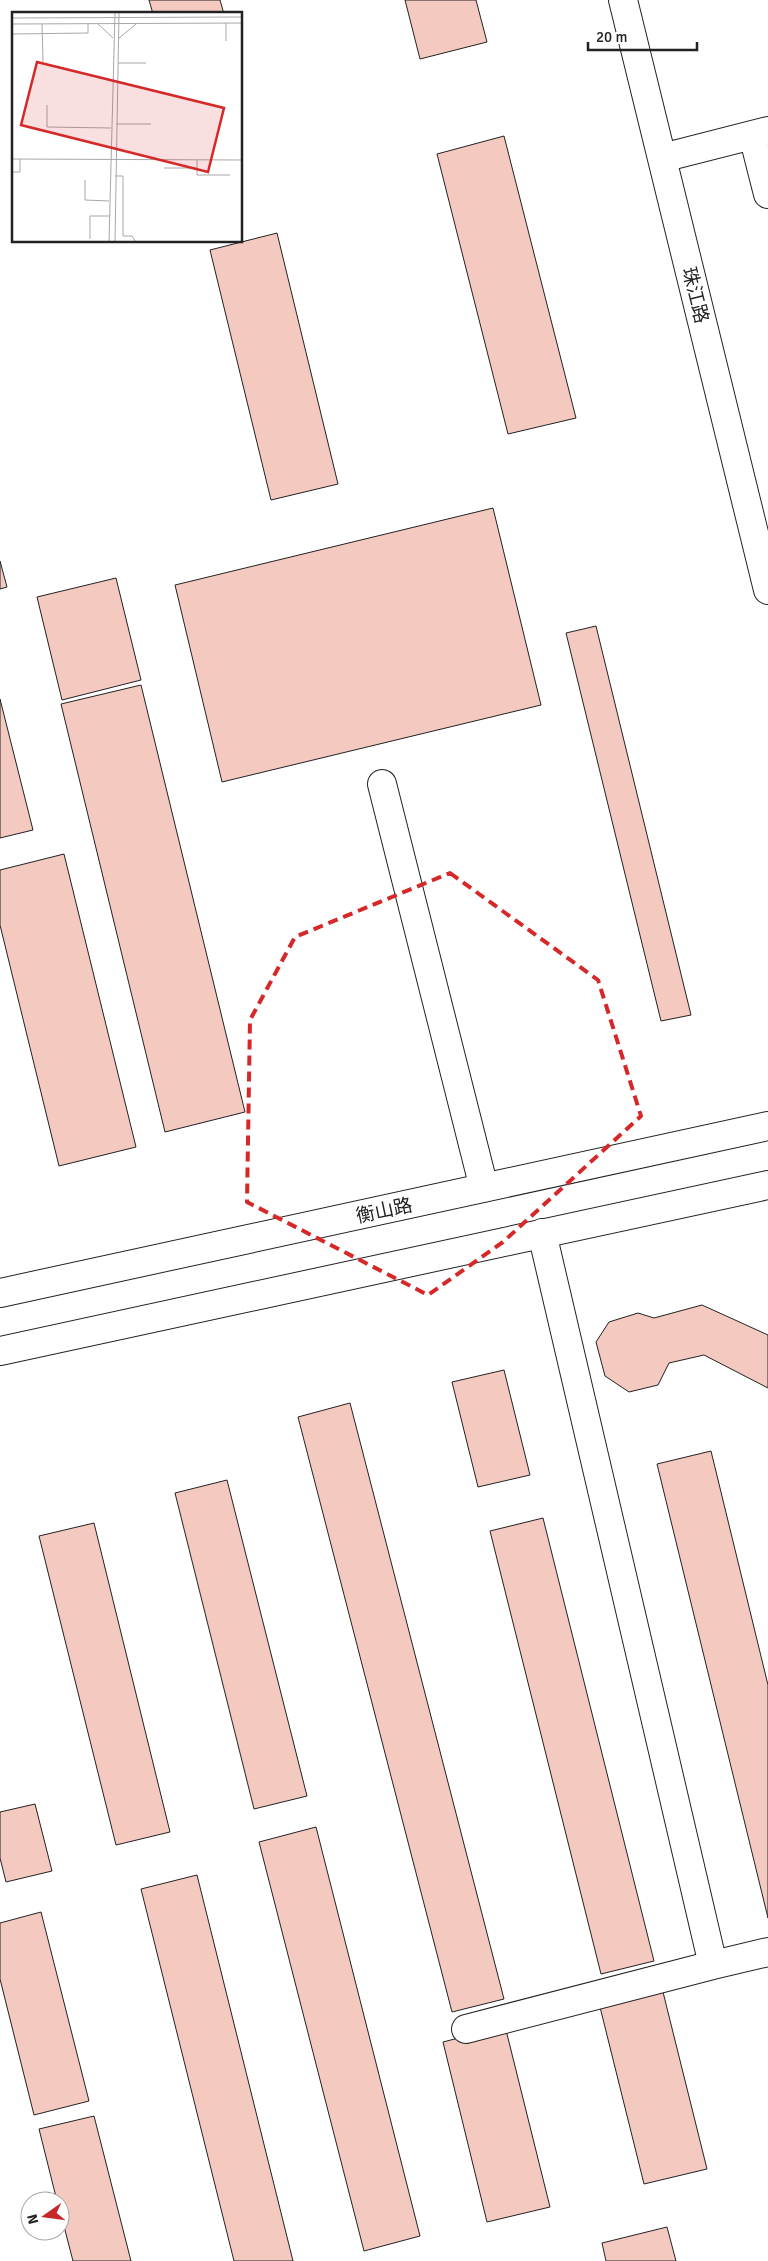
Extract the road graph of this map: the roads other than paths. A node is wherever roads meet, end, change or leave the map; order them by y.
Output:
1 (622, 0) edge
2 (761, 133) edge
3 (662, 158) junction
4 (768, 194) edge
5 (768, 590) edge
6 (382, 784) dead end
7 (768, 1126) edge
8 (768, 1185) edge
9 (484, 1188) junction
10 (542, 1233) junction
11 (0, 1294) edge
12 (0, 1350) edge
13 (768, 1952) edge
14 (713, 1965) junction
15 (466, 2029) dead end

1 - 3 street, 珠江路
2 - 3 street
2 - 4 street
3 - 5 street, 珠江路
6 - 9 street
7 - 9 street, 衡山路
8 - 10 street
9 - 11 street, 衡山路
10 - 12 street
10 - 14 street
13 - 14 street
14 - 15 street

